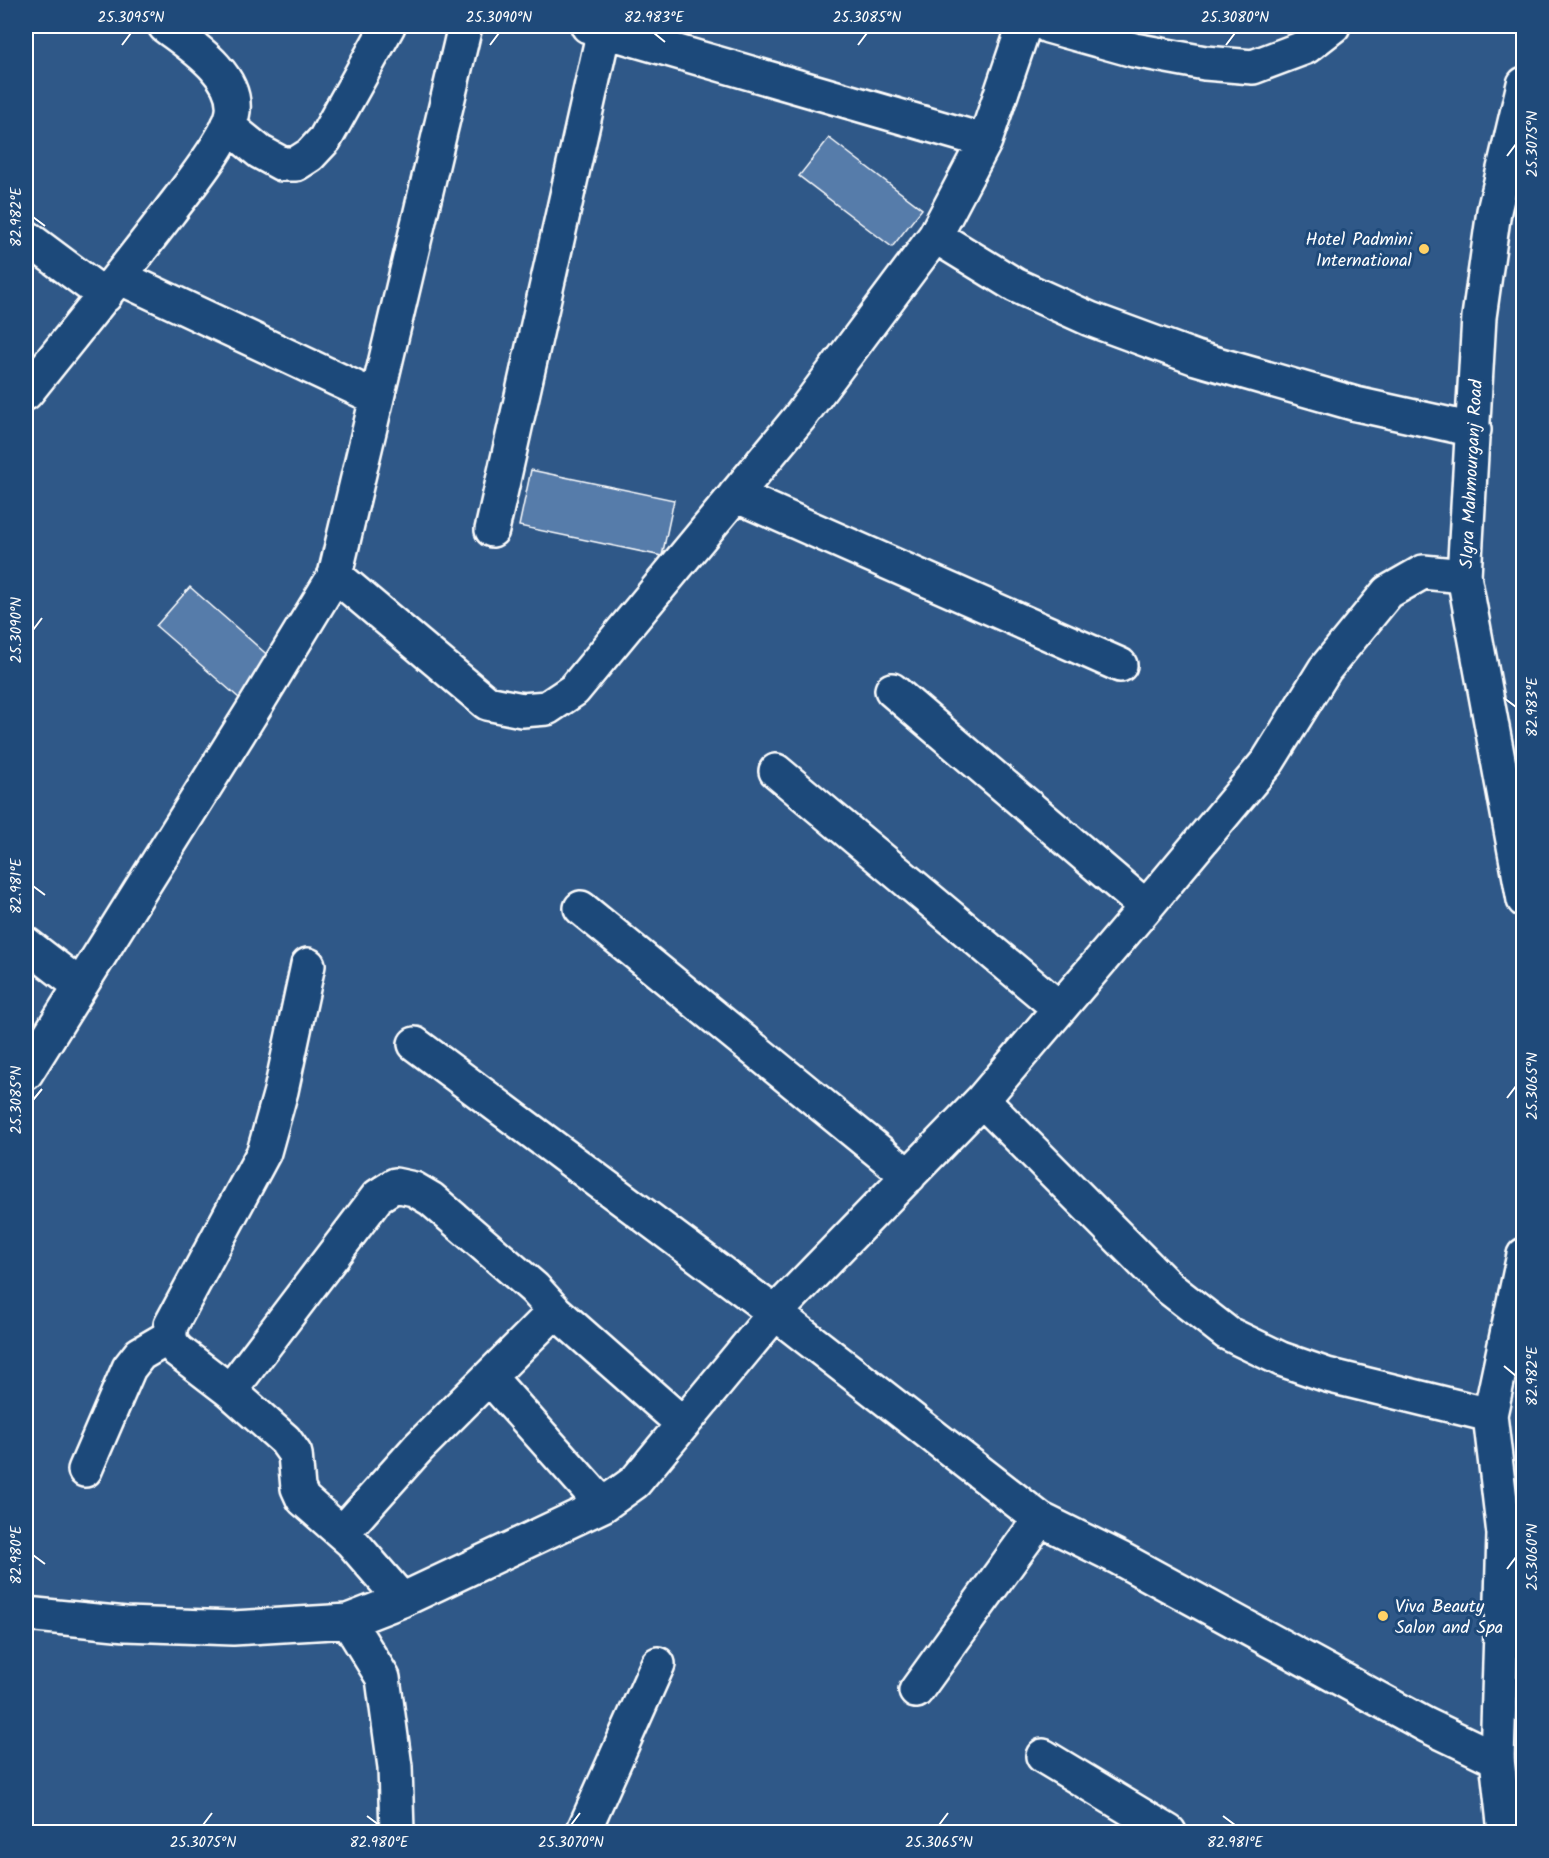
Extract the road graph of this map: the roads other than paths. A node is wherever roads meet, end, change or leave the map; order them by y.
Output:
1 (165, 26) edge
2 (388, 26) edge
3 (465, 26) edge
4 (1024, 26) edge
5 (1048, 26) edge
6 (1333, 26) edge
7 (596, 28) edge
8 (1524, 84) edge
9 (228, 126) junction
10 (985, 141) junction
11 (26, 237) edge
12 (935, 237) junction
13 (112, 287) junction
14 (26, 393) edge
15 (377, 398) junction
16 (1474, 430) junction
17 (735, 495) junction
18 (492, 530) dead end
19 (335, 575) junction
20 (1464, 576) junction
21 (1120, 665) dead end
22 (892, 690) dead end
23 (776, 771) dead end
24 (1524, 900) edge
25 (1146, 907) junction
26 (581, 908) dead end
27 (26, 944) edge
28 (308, 965) dead end
29 (79, 985) junction
30 (1059, 1008) junction
31 (415, 1044) dead end
32 (26, 1073) edge
33 (982, 1100) junction
34 (909, 1176) junction
35 (1524, 1255) edge
36 (555, 1311) junction
37 (775, 1313) junction
38 (169, 1337) junction
39 (489, 1377) junction
40 (230, 1391) junction
41 (1490, 1415) junction
42 (683, 1424) junction
43 (85, 1470) dead end
44 (603, 1505) junction
45 (1040, 1518) junction
46 (342, 1533) junction
47 (402, 1600) junction
48 (26, 1614) edge
49 (348, 1621) junction
50 (658, 1664) dead end
51 (916, 1691) dead end
52 (1043, 1756) dead end
53 (1497, 1759) junction
54 (397, 1833) edge
55 (583, 1833) edge
56 (1169, 1833) edge
57 (1505, 1833) edge

1 - 9 street
2 - 9 street
3 - 15 street
4 - 10 street
5 - 6 street
7 - 10 street
7 - 18 street
8 - 16 street, SIgra Mahmourganj Road
9 - 13 street
10 - 12 street
11 - 13 street
12 - 16 street
12 - 17 street
13 - 14 street
13 - 15 street
15 - 19 street
16 - 20 street, SIgra Mahmourganj Road
17 - 19 street
17 - 21 street
19 - 29 street
20 - 24 street, SIgra Mahmourganj Road
20 - 25 street
22 - 25 street
23 - 30 street
25 - 30 street
26 - 34 street
27 - 29 street
28 - 38 street
29 - 32 street
30 - 33 street
31 - 37 street
33 - 34 street
33 - 41 street
34 - 37 street
35 - 41 street
36 - 39 street
36 - 40 street
36 - 42 street
37 - 42 street
37 - 45 street
38 - 40 street
38 - 43 street
39 - 44 street
39 - 46 street
40 - 46 street
41 - 53 street
42 - 44 street
44 - 47 street
45 - 51 street
45 - 53 street
46 - 47 street
47 - 49 street
48 - 49 street
49 - 54 street
50 - 55 street
52 - 56 street
53 - 57 street

